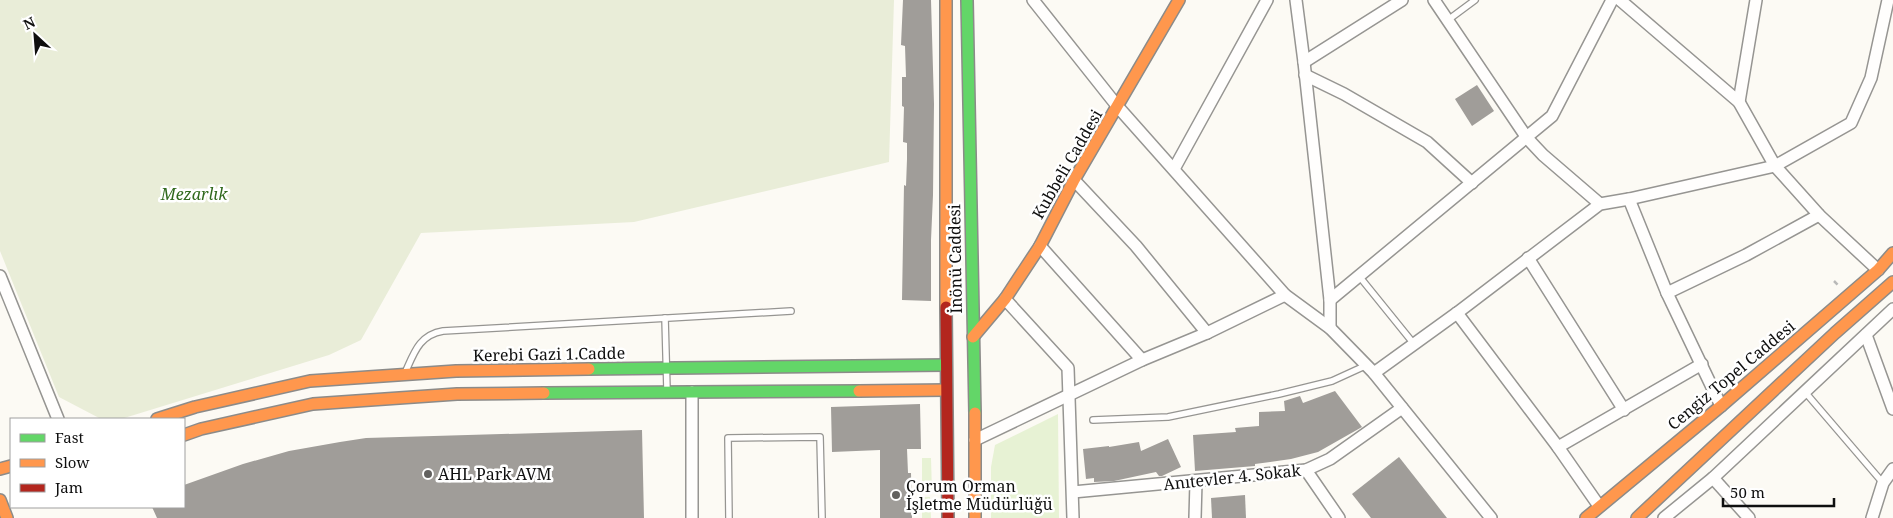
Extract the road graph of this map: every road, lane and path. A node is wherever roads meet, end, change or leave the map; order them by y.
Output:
1 (946, 0) edge
2 (967, 0) edge
3 (1033, 0) edge
4 (1179, 0) edge
5 (1267, 0) edge
6 (1296, 0) edge
7 (1402, 0) edge
8 (1434, 0) edge
9 (1475, 0) edge
10 (1612, 0) edge
11 (1620, 0) edge
12 (1756, 0) edge
13 (1887, 5) edge
14 (1448, 20) junction
15 (1304, 62) junction
16 (1305, 75) junction
17 (1739, 102) junction
18 (1118, 107) junction
19 (1527, 138) junction
20 (1775, 166) junction
21 (1174, 169) junction
22 (1074, 180) junction
23 (1472, 183) junction
24 (1629, 200) junction
25 (1600, 204) junction
26 (1819, 215) junction
27 (1040, 246) junction
28 (1893, 253) edge
29 (1528, 258) junction
30 (1878, 270) junction
31 (0, 276) edge
32 (1359, 276) junction
33 (1893, 282) edge
34 (1667, 293) junction
35 (1285, 295) junction
36 (1005, 299) junction
37 (1330, 300) junction
38 (1893, 308) edge
39 (791, 311) dead end
40 (1457, 313) junction
41 (665, 318) junction
42 (1330, 328) junction
43 (1207, 333) junction
44 (1866, 335) junction
45 (973, 336) junction
46 (1414, 344) junction
47 (1142, 360) junction
48 (1702, 364) junction
49 (946, 365) junction
50 (666, 369) junction
51 (1370, 369) junction
52 (404, 375) junction
53 (692, 380) junction
54 (946, 390) junction
55 (667, 392) junction
56 (1805, 392) junction
57 (1070, 395) junction
58 (1722, 406) junction
59 (1402, 408) junction
60 (1893, 409) edge
61 (1624, 410) junction
62 (58, 418) edge
63 (160, 418) edge
64 (1093, 420) dead end
65 (185, 435) edge
66 (975, 440) junction
67 (1558, 447) junction
68 (1893, 469) edge
69 (1306, 470) junction
70 (1713, 478) junction
71 (1196, 482) junction
72 (1883, 483) junction
73 (1073, 492) junction
74 (2, 495) edge
75 (1599, 506) junction
76 (1666, 517) edge
77 (7, 518) edge
78 (692, 518) edge
79 (729, 518) edge
80 (822, 518) edge
81 (948, 518) edge
82 (975, 518) edge
83 (1073, 518) edge
84 (1195, 518) edge
85 (1339, 518) edge
86 (1491, 518) edge
87 (1586, 518) edge
88 (1637, 518) edge
89 (1749, 518) edge
90 (1872, 518) edge

1 - 49 street, İnönü Caddesi
2 - 45 street, İnönü Caddesi
3 - 18 street
4 - 18 street, Kubbeli Caddesi
5 - 21 street
6 - 15 street
7 - 15 street
8 - 14 street
9 - 14 lane
10 - 19 street
11 - 17 street
12 - 17 street
13 - 20 street
14 - 19 street
15 - 16 street
16 - 23 street
16 - 37 street
17 - 20 street
18 - 21 street
18 - 22 street, Kubbeli Caddesi
19 - 23 street
19 - 25 street
20 - 24 street
20 - 26 street
21 - 35 street
22 - 27 street, Kubbeli Caddesi
22 - 43 street
23 - 32 street
24 - 25 street
24 - 34 street
25 - 29 street
26 - 30 street
26 - 34 street
27 - 36 street, Kubbeli Caddesi
27 - 47 street
28 - 30 street, Cengiz Topel Caddesi
29 - 40 street
29 - 61 street
30 - 58 street, Cengiz Topel Caddesi
31 - 62 street
32 - 37 street
32 - 46 lane
33 - 88 street
34 - 48 street
35 - 42 street
35 - 43 street
36 - 45 street, Kubbeli Caddesi
36 - 57 street
37 - 42 street
38 - 44 street
39 - 41 lane
40 - 46 street
40 - 67 street
41 - 50 lane
41 - 52 lane
42 - 51 street
43 - 47 street
44 - 56 street
44 - 60 street
45 - 66 street, İnönü Caddesi
46 - 51 street
47 - 57 street
48 - 58 street
48 - 61 street
49 - 53 street, Kerebi Gazi 1.Cadde
49 - 54 street, İnönü Caddesi
50 - 52 street, Kerebi Gazi 1.Cadde
50 - 53 street, Kerebi Gazi 1.Cadde
50 - 55 lane
51 - 59 street
51 - 64 lane
52 - 63 street, Kerebi Gazi 1.Cadde
53 - 54 street, Kerebi Gazi 1.Cadde
53 - 55 street, Kerebi Gazi 1.Cadde
53 - 78 street
54 - 81 street, İnönü Caddesi
55 - 65 street, Kerebi Gazi 1.Cadde
56 - 70 street
56 - 72 lane
57 - 66 street
57 - 73 street
58 - 75 street, Cengiz Topel Caddesi
59 - 69 street, Anıtevler 4. Sokak
59 - 86 street
61 - 67 street
66 - 82 street, İnönü Caddesi
67 - 75 street
68 - 72 street
69 - 71 street, Anıtevler 4. Sokak
69 - 85 street
70 - 76 street
70 - 89 street
71 - 73 street, Anıtevler 4. Sokak
71 - 84 street
72 - 90 street
73 - 83 street
74 - 77 street
75 - 87 street, Cengiz Topel Caddesi
79 - 80 lane

